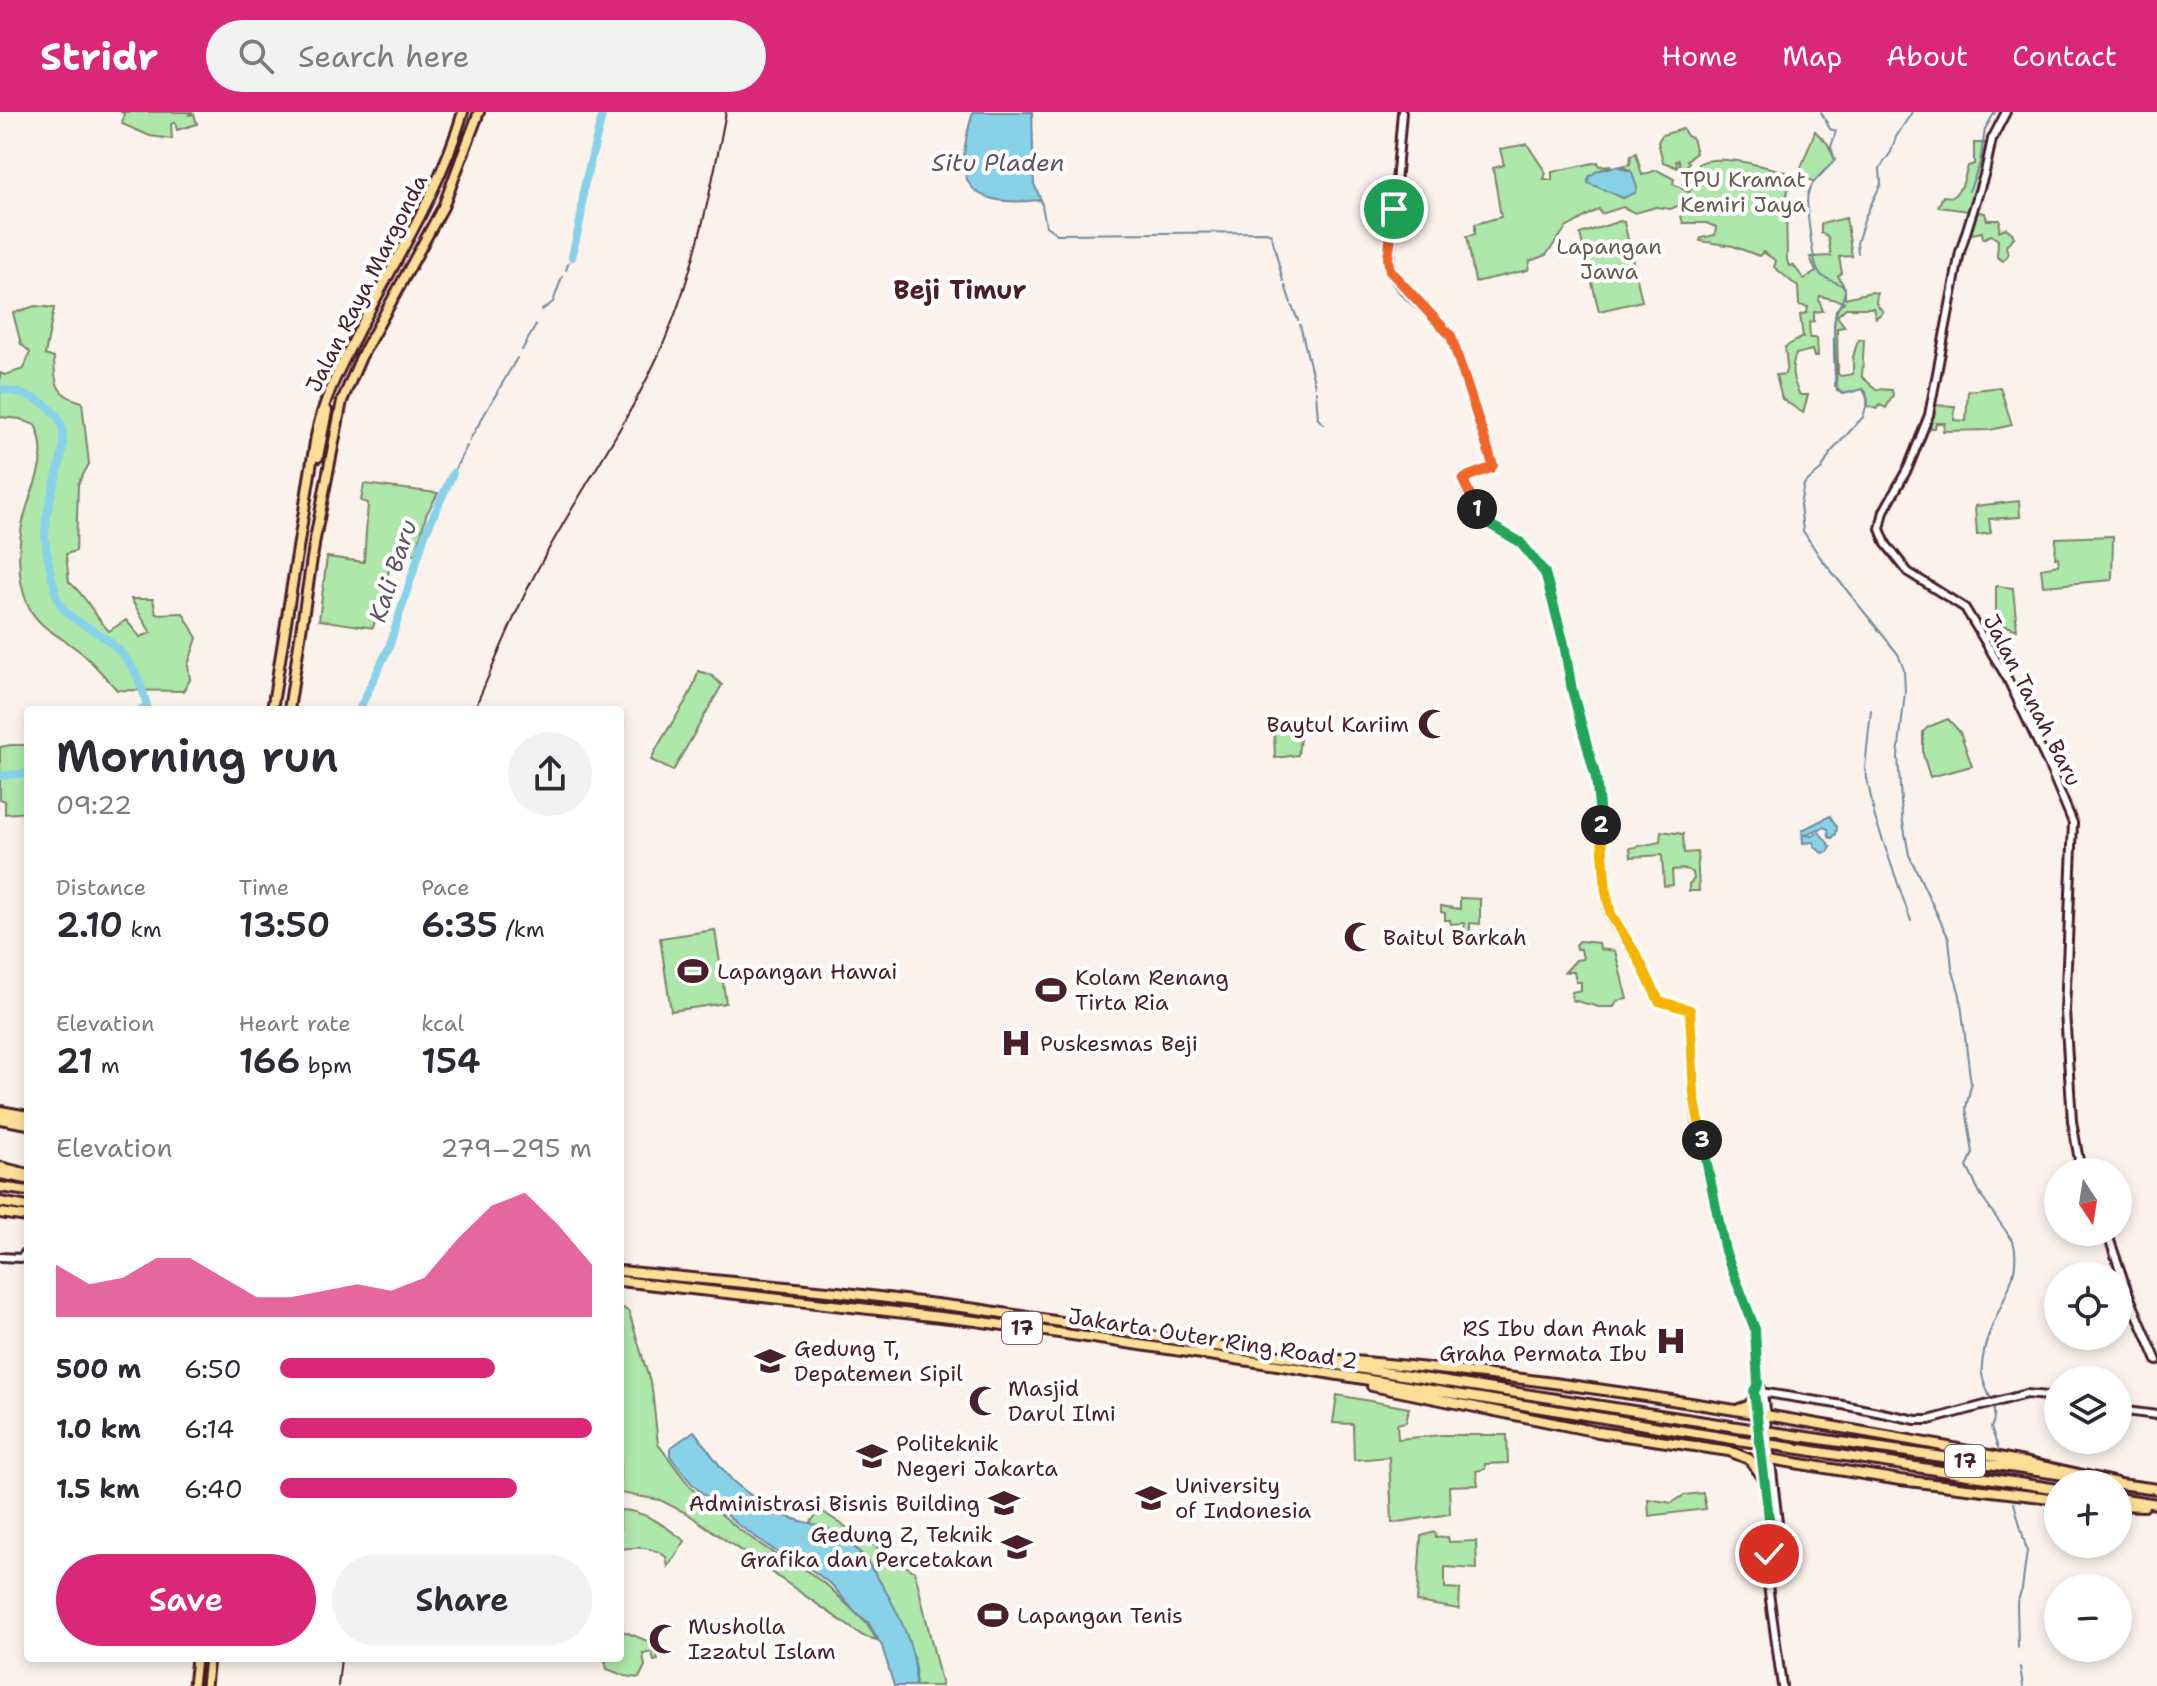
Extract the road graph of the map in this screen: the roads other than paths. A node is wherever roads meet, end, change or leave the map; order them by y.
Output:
1 (465, 112) edge
2 (476, 112) edge
3 (1402, 112) edge
4 (2006, 112) edge
5 (436, 204) junction
6 (356, 352) junction
7 (275, 706) edge
8 (287, 706) edge
9 (0, 1111) edge
10 (24, 1115) edge
11 (0, 1119) edge
12 (24, 1123) edge
13 (2079, 1158) edge
14 (0, 1167) edge
15 (0, 1174) edge
16 (24, 1175) edge
17 (24, 1176) edge
18 (0, 1188) edge
19 (24, 1191) edge
20 (0, 1202) edge
21 (24, 1206) edge
22 (0, 1213) edge
23 (24, 1216) edge
24 (2112, 1246) edge
25 (24, 1255) edge
26 (0, 1257) edge
27 (624, 1271) edge
28 (624, 1281) edge
29 (1277, 1360) junction
30 (2157, 1361) edge
31 (1755, 1392) junction
32 (1763, 1392) junction
33 (2044, 1395) edge
34 (1730, 1409) junction
35 (2132, 1412) edge
36 (1760, 1414) junction
37 (2157, 1415) edge
38 (1750, 1429) dead end
39 (1772, 1432) dead end
40 (1751, 1442) dead end
41 (1774, 1445) dead end
42 (1770, 1459) junction
43 (2059, 1470) edge
44 (2044, 1472) edge
45 (1763, 1477) junction
46 (2132, 1485) edge
47 (2044, 1487) edge
48 (2157, 1489) edge
49 (2044, 1497) edge
50 (2132, 1501) edge
51 (2132, 1505) edge
52 (2157, 1505) edge
53 (1778, 1523) junction
54 (1768, 1524) junction
55 (1772, 1544) junction
56 (196, 1662) edge
57 (209, 1662) edge
58 (193, 1686) edge
59 (206, 1686) edge
60 (1782, 1686) edge

1 - 5 highway, Jalan Raya Margonda
2 - 5 highway, Jalan Raya Margonda
3 - 31 street
4 - 13 street, Jalan Tanah Baru
5 - 6 highway, Jalan Raya Margonda
6 - 7 highway, Jalan Raya Margonda
6 - 8 highway, Jalan Raya Margonda
9 - 10 highway
11 - 12 highway
14 - 16 highway
15 - 17 highway
18 - 19 highway
20 - 21 highway
22 - 23 highway
24 - 30 street
25 - 26 street
27 - 29 highway, 17
28 - 29 highway, Jakarta Outer Ring Road 2 / 17
29 - 34 highway
29 - 38 highway, Jakarta Outer Ring Road 2 / 17
29 - 40 highway, Jakarta Outer Ring Road 2 / 17
29 - 45 highway
31 - 32 street
31 - 34 highway
31 - 36 street
32 - 33 street
32 - 36 street
34 - 36 highway
35 - 37 street
36 - 42 street
36 - 43 highway
36 - 45 street
39 - 44 highway, 17
41 - 47 highway, 17
42 - 49 highway
42 - 53 street
45 - 54 street
46 - 48 highway, 17
50 - 52 highway
51 - 52 highway
53 - 54 street
53 - 55 street
54 - 55 street
55 - 60 street
56 - 58 main road
57 - 59 main road

